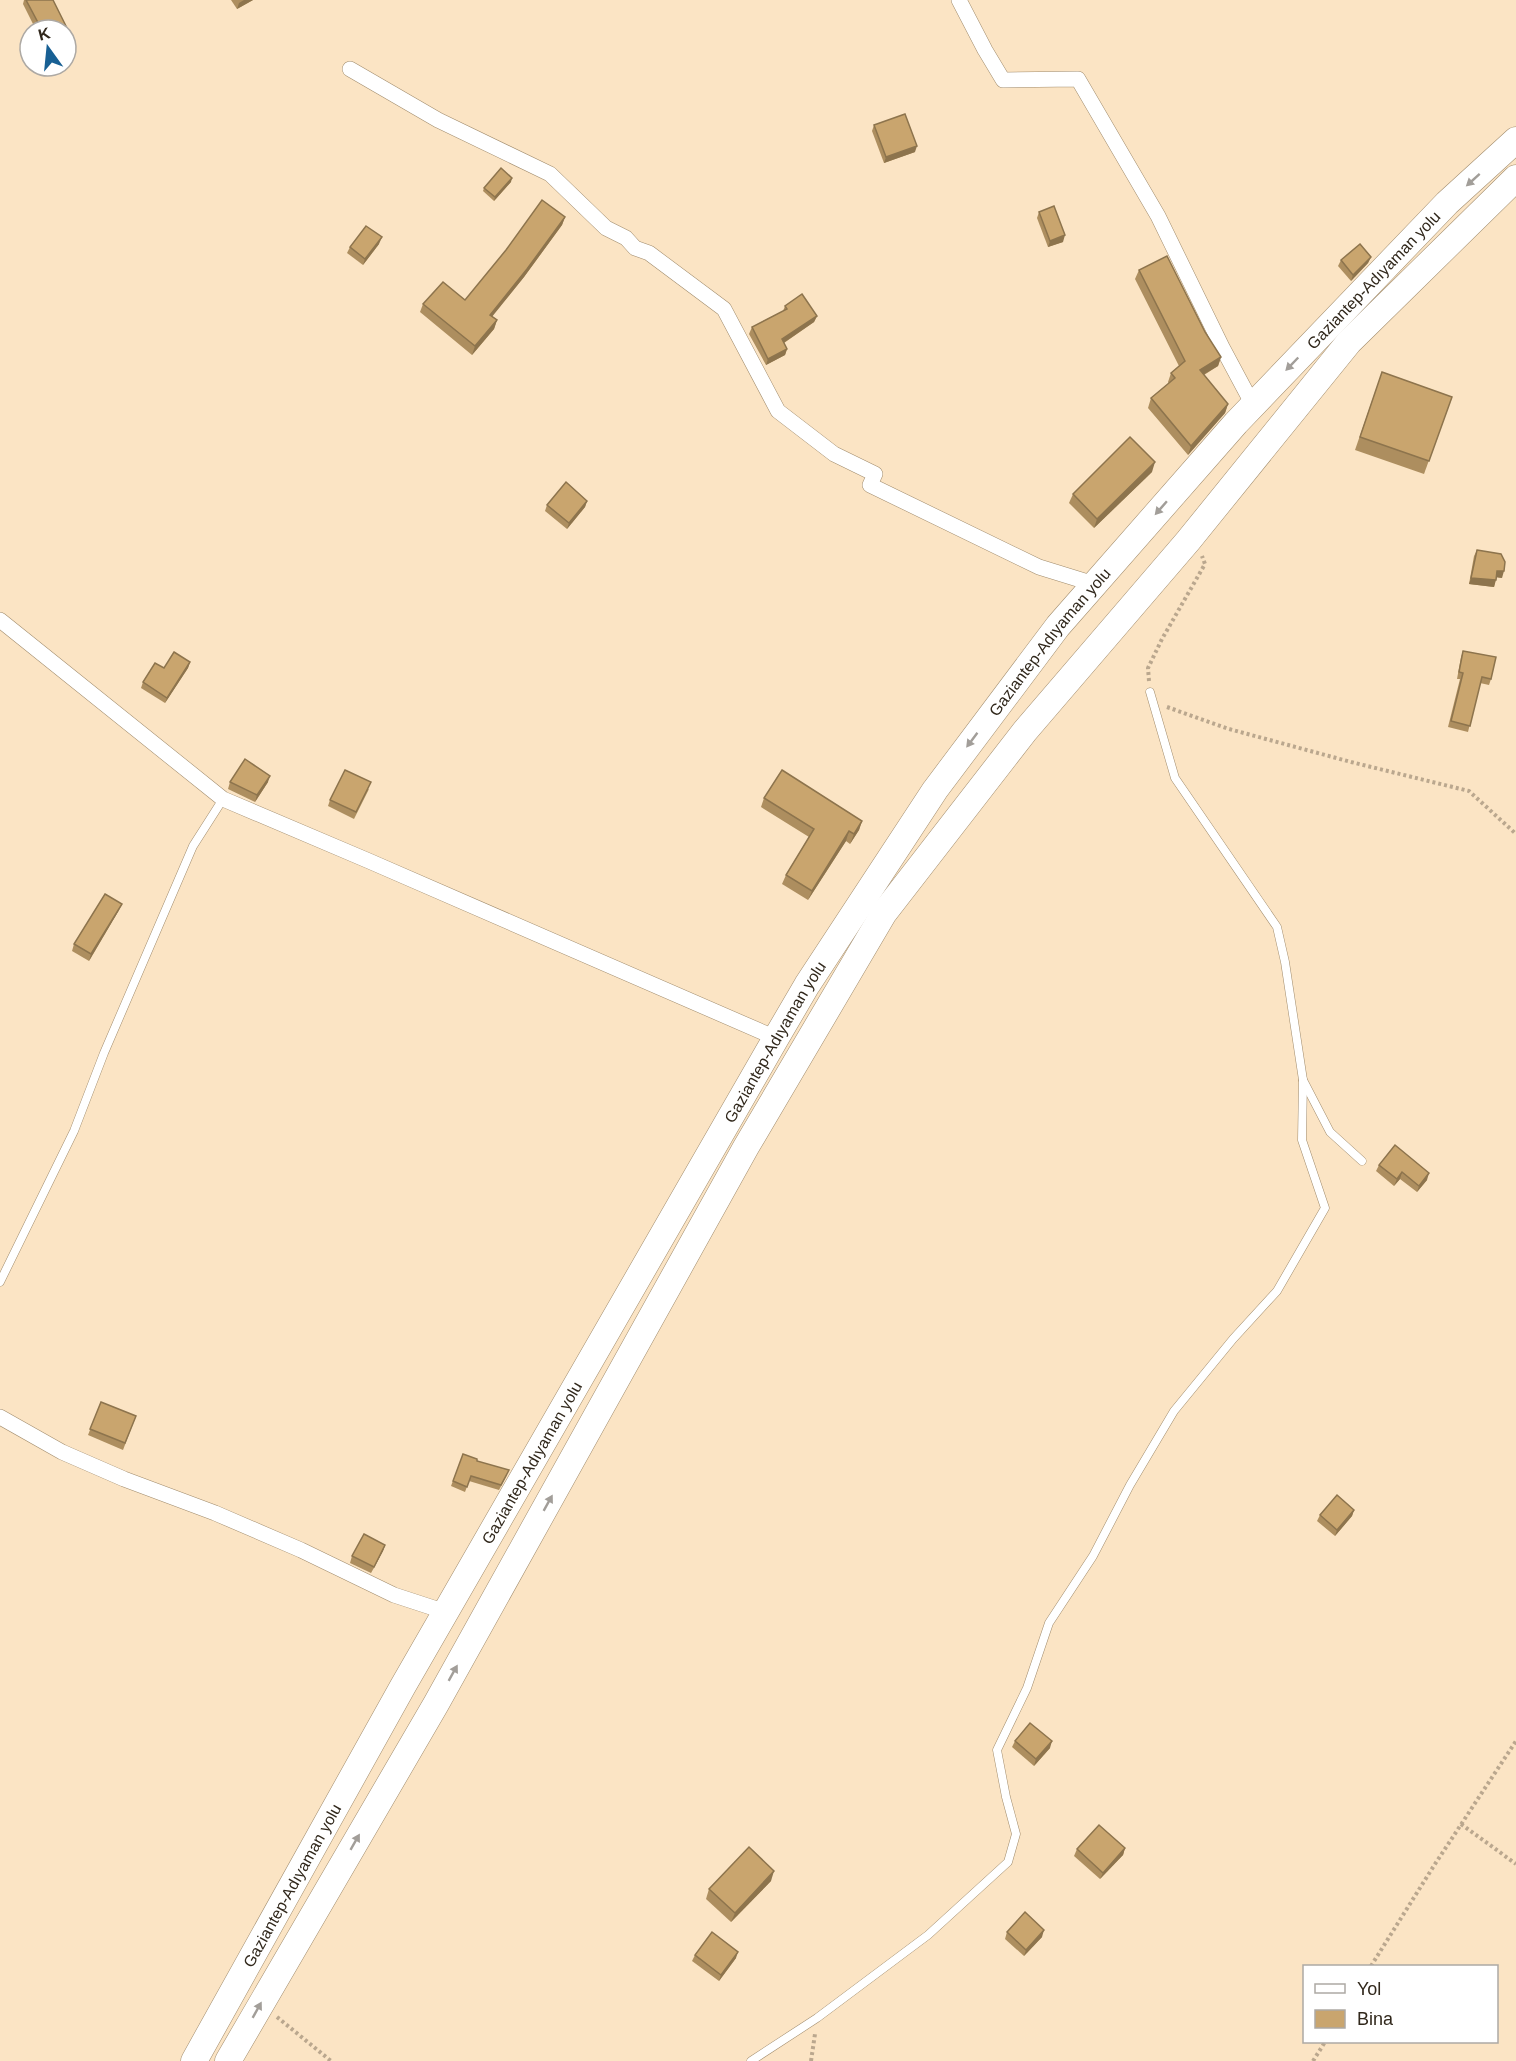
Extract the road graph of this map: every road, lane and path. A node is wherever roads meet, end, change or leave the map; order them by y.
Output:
1 (959, 0) edge
2 (350, 69) dead end
3 (1516, 140) edge
4 (1516, 178) edge
5 (1253, 405) junction
6 (1195, 532) junction
7 (1094, 584) junction
8 (0, 620) edge
9 (1150, 692) junction
10 (223, 799) junction
11 (1516, 834) edge
12 (776, 1038) junction
13 (1303, 1080) junction
14 (1362, 1161) dead end
15 (0, 1282) edge
16 (0, 1417) edge
17 (446, 1612) junction
18 (1516, 1741) edge
19 (1461, 1824) junction
20 (1516, 1864) edge
21 (1372, 1965) edge
22 (260, 2004) junction
23 (817, 2018) junction
24 (1324, 2043) edge
25 (194, 2061) edge
26 (228, 2061) edge
27 (331, 2061) edge
28 (751, 2061) edge
29 (811, 2061) edge
30 (1313, 2061) edge

1 - 5 street
2 - 7 street
3 -> 5 highway, Gaziantep-Adıyaman yolu
4 - 6 highway, Gaziantep-Adıyaman yolu
5 -> 7 highway, Gaziantep-Adıyaman yolu
6 - 9 path
22 -> 6 highway, Gaziantep-Adıyaman yolu
7 -> 12 highway, Gaziantep-Adıyaman yolu
8 - 10 street
9 - 11 path
9 - 13 lane
10 - 12 street
10 - 15 lane
12 - 17 highway, Gaziantep-Adıyaman yolu
13 - 14 lane
13 - 23 lane
16 - 17 street
17 - 25 highway, Gaziantep-Adıyaman yolu
18 - 19 path
19 - 20 path
19 - 21 path
26 -> 22 highway, Gaziantep-Adıyaman yolu
22 - 27 path
23 - 28 lane
23 - 29 path
24 - 30 path

